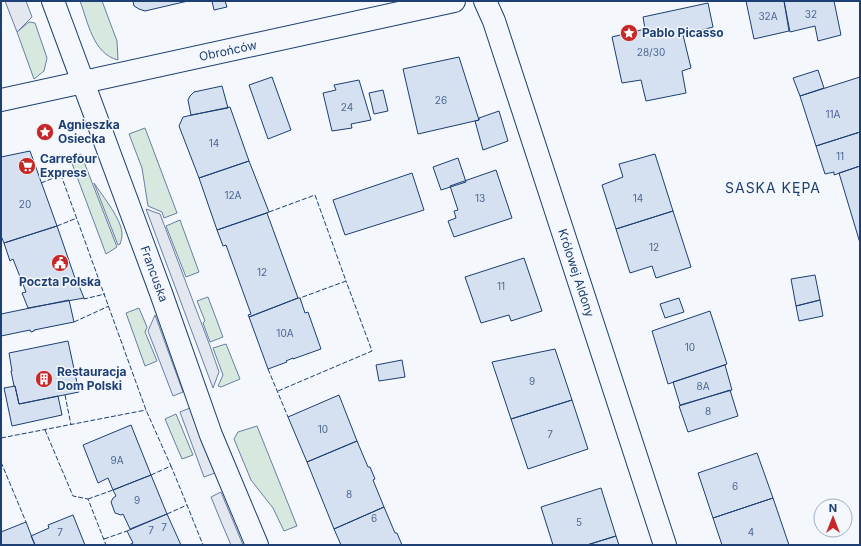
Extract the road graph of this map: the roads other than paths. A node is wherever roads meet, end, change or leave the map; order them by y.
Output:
1 (53, 1) edge
2 (454, 1) edge
3 (485, 1) edge
4 (84, 82) junction
5 (1, 100) edge
6 (257, 545) edge
7 (665, 545) edge

1 - 4 street, Francuska
2 - 4 street, Obrońców
3 - 7 street, Królowej Aldony
4 - 5 street, Obrońców
4 - 6 street, Francuska

